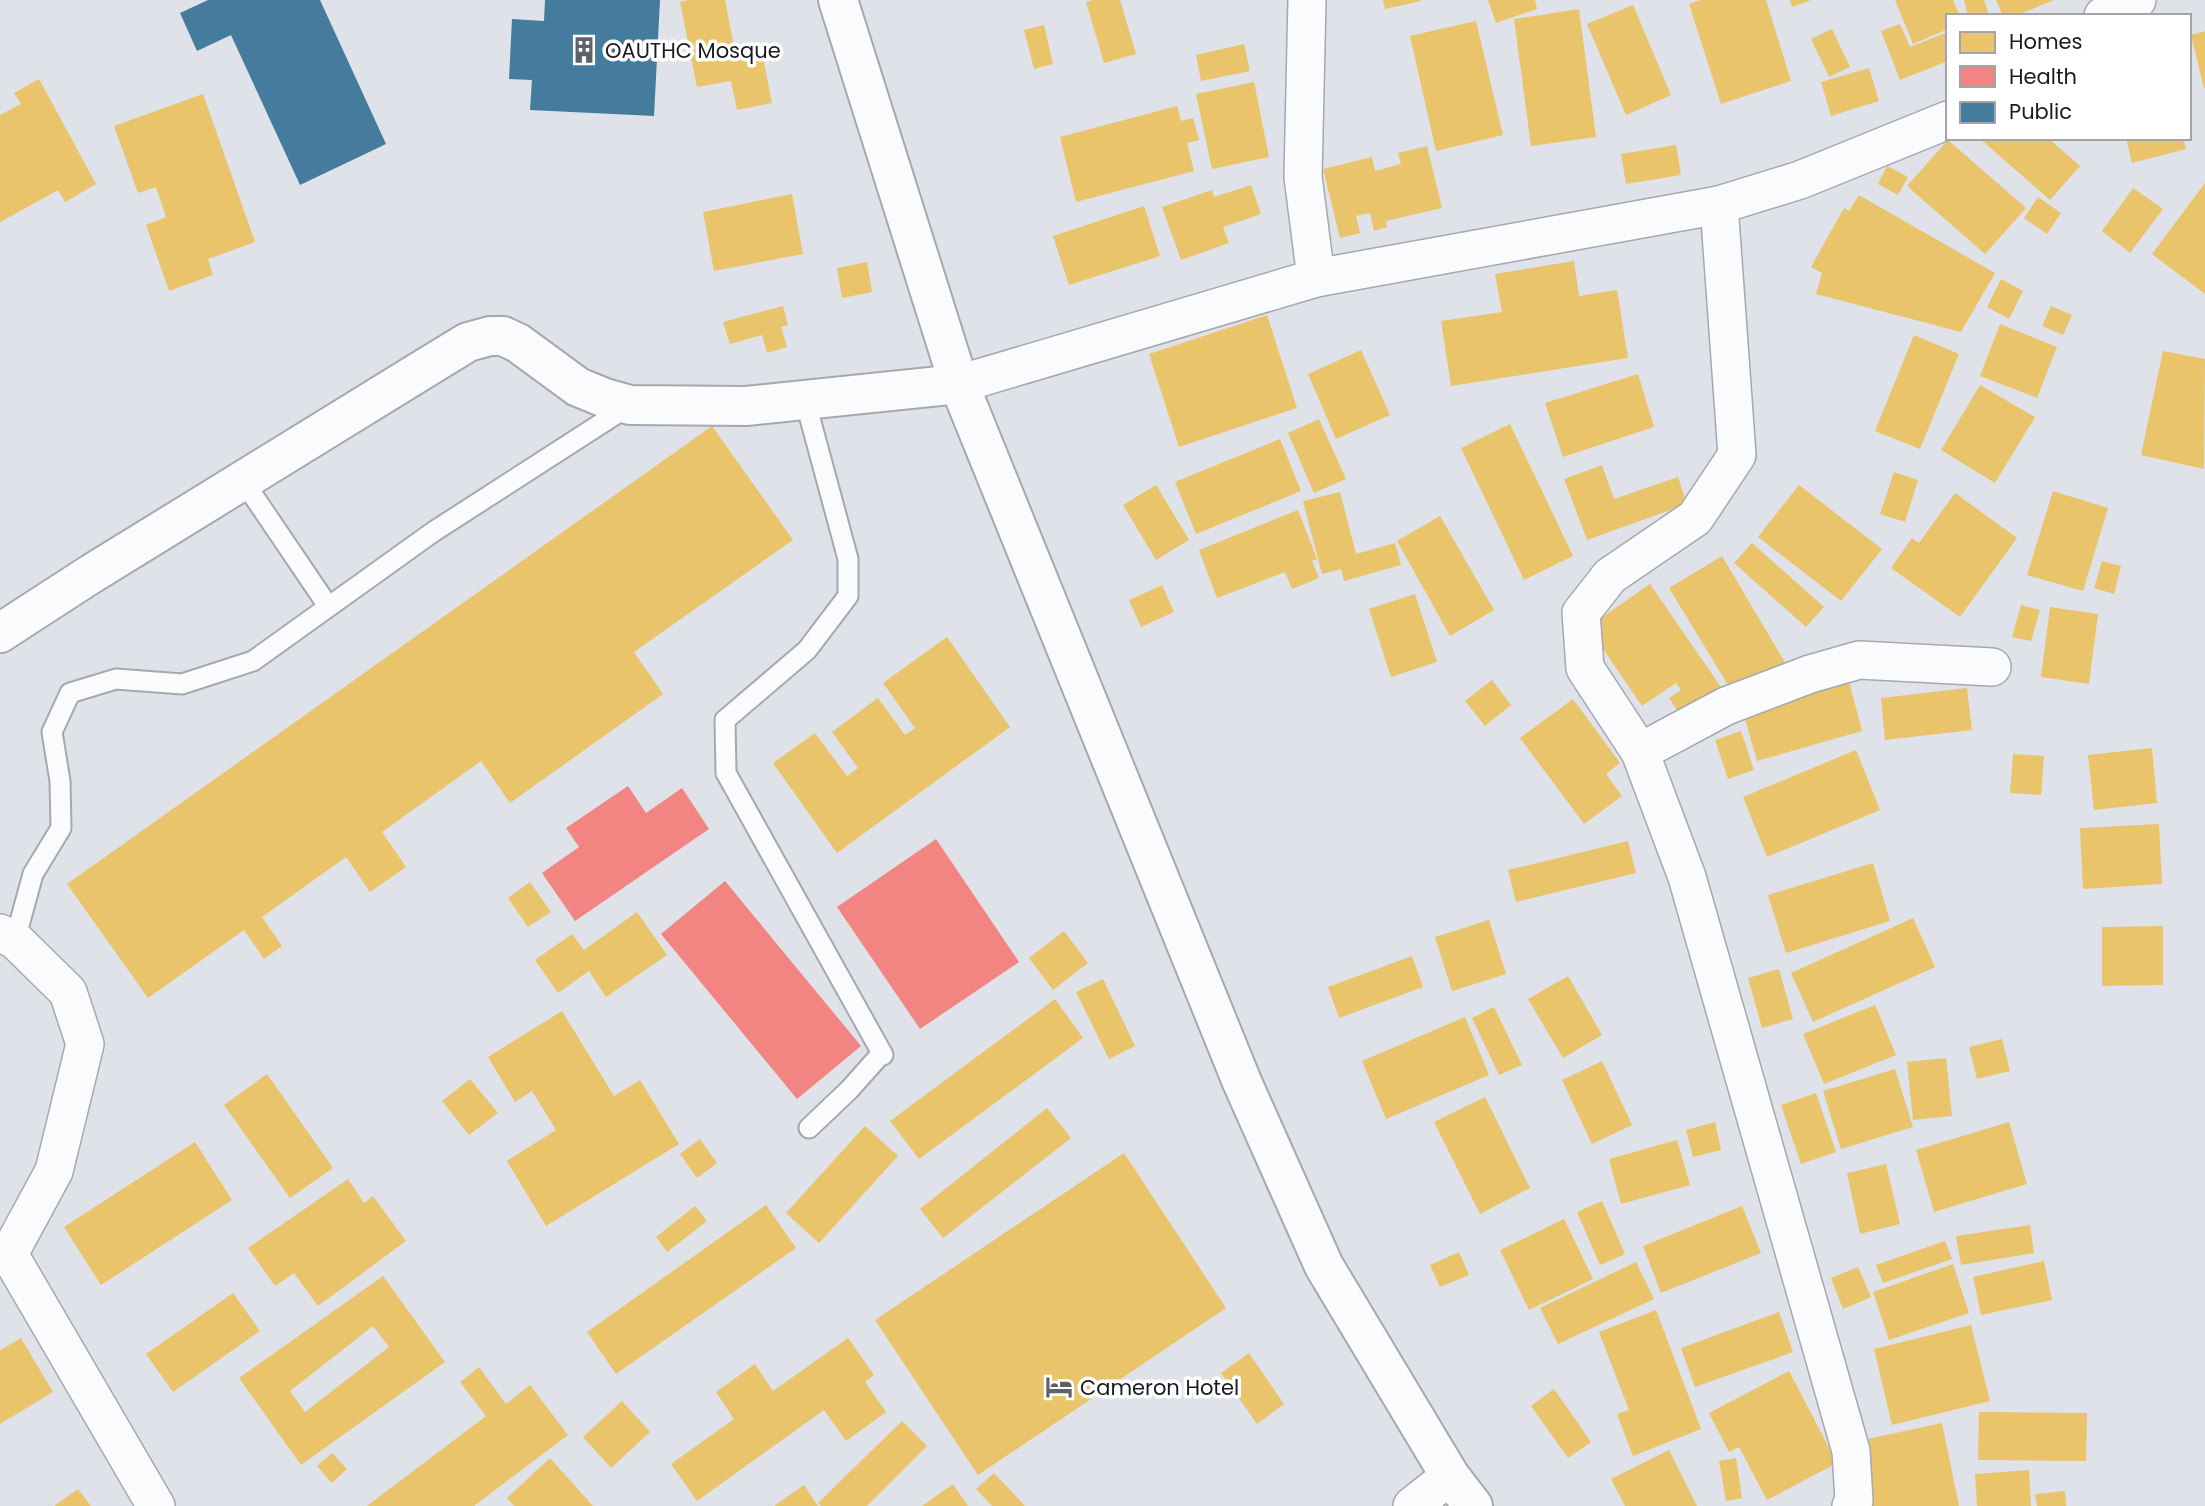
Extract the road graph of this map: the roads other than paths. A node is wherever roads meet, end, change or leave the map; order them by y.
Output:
1 (838, 0) edge
2 (1307, 0) edge
3 (2137, 0) edge
4 (2107, 14) edge
5 (1946, 121) edge
6 (1719, 205) junction
7 (1316, 278) junction
8 (959, 384) junction
9 (805, 400) junction
10 (631, 405) junction
11 (242, 480) junction
12 (328, 607) junction
13 (0, 634) edge
14 (1992, 667) dead end
15 (1640, 751) junction
16 (7, 937) edge
17 (809, 1128) dead end
18 (5, 1256) edge
19 (1450, 1476) junction
20 (156, 1506) edge
21 (1412, 1506) edge
22 (1473, 1506) edge
23 (1851, 1506) edge

1 - 8 main road
2 - 7 street
3 - 4 street
5 - 6 street
6 - 7 street
6 - 15 street
7 - 8 street
8 - 9 main road
8 - 19 main road
9 - 10 main road
9 - 17 lane
10 - 11 main road
10 - 12 lane
11 - 12 lane
11 - 13 main road
12 - 16 lane
14 - 15 street
15 - 23 street
16 - 18 street
18 - 20 street
19 - 21 street
19 - 22 main road

